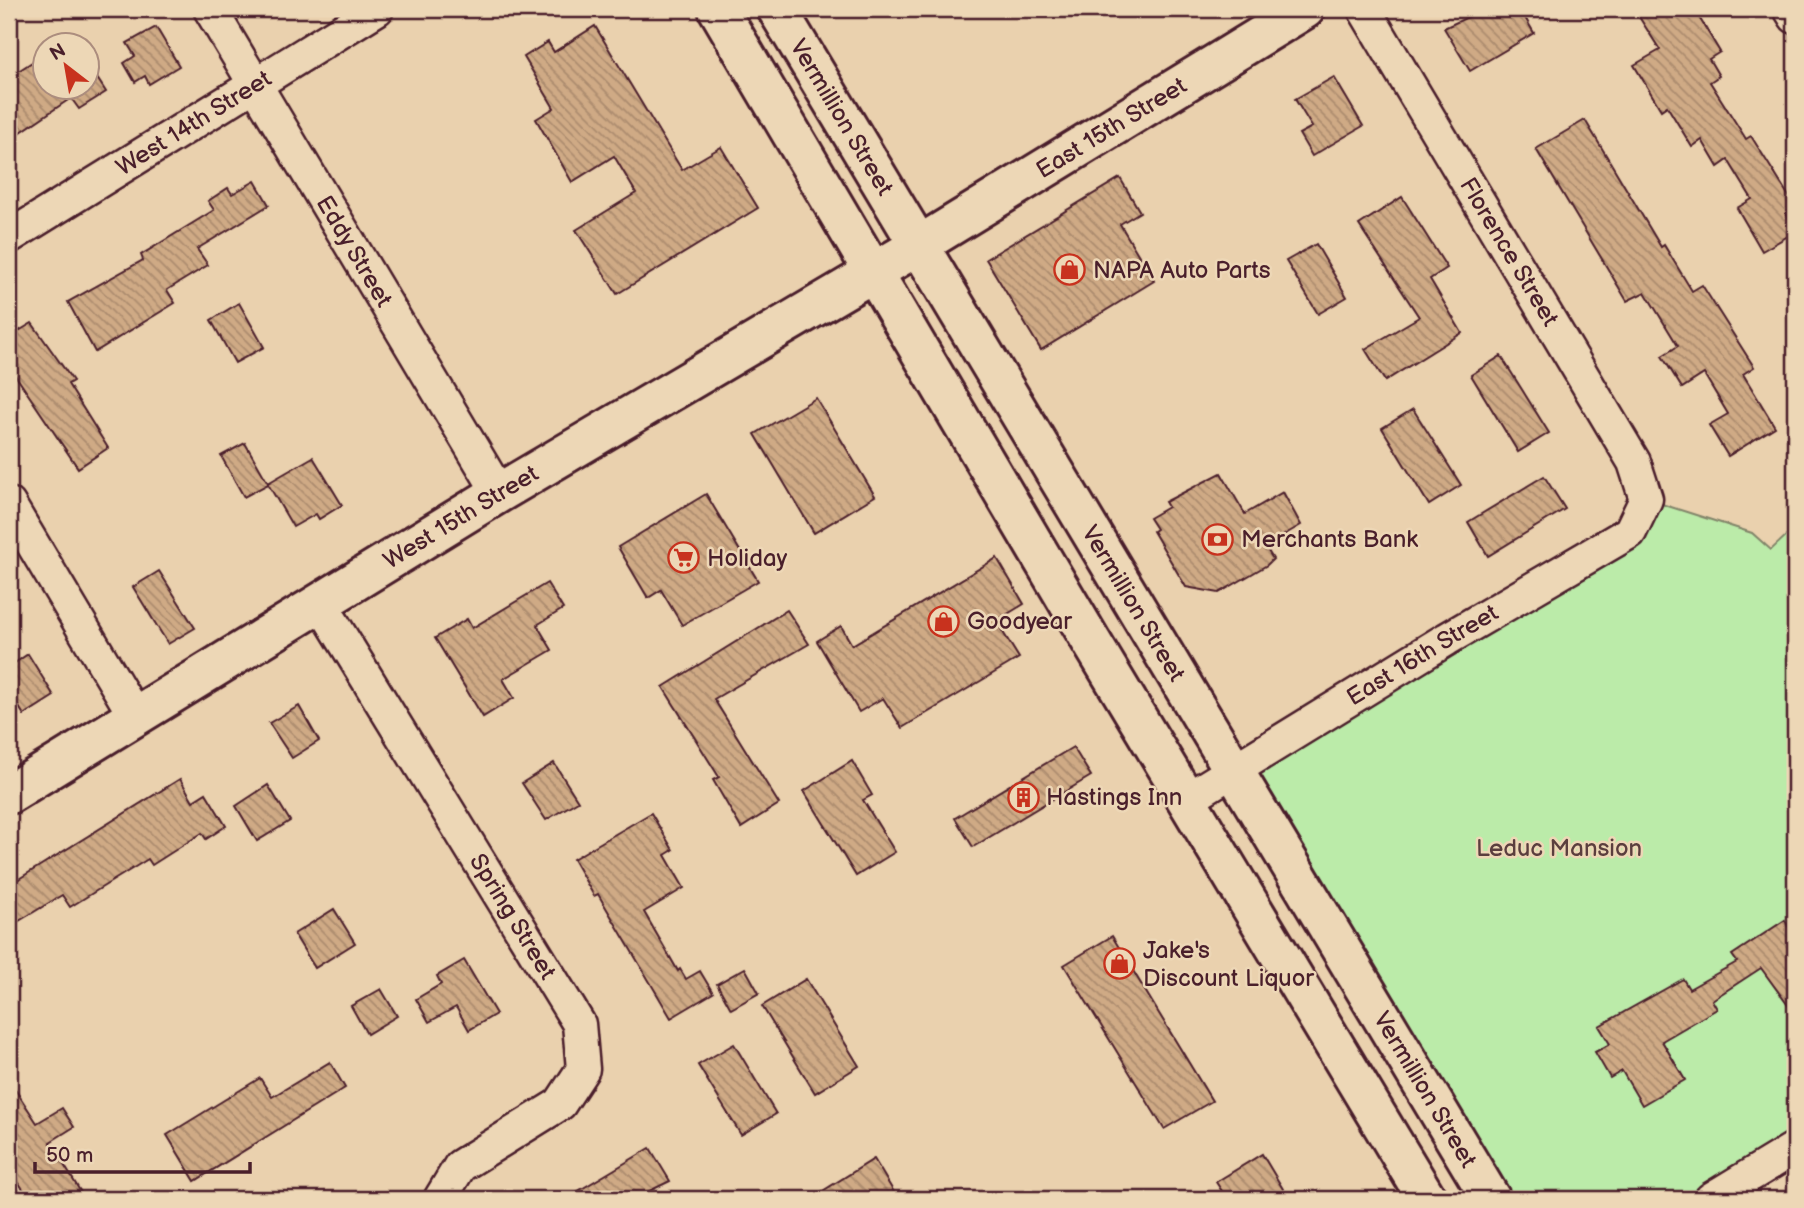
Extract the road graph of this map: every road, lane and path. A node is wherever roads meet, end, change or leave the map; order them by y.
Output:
1 (210, 9) edge
2 (377, 9) edge
3 (718, 9) edge
4 (777, 9) edge
5 (1364, 9) edge
6 (1790, 9) edge
7 (1288, 13) edge
8 (1795, 17) edge
9 (254, 83) junction
10 (9, 237) edge
11 (918, 246) junction
12 (875, 272) junction
13 (499, 493) junction
14 (1646, 499) joint
15 (9, 504) edge
16 (320, 602) junction
17 (135, 716) junction
18 (1233, 768) junction
19 (9, 794) edge
20 (1187, 799) junction
21 (1795, 1148) edge
22 (440, 1199) edge
23 (1427, 1199) edge
24 (1491, 1199) edge
25 (1711, 1199) edge

1 - 9 street, Eddy Street
2 - 9 street, West 14th Street
3 - 12 main road, Vermillion Street
4 - 11 main road, Vermillion Street
5 - 14 street, Florence Street
6 - 8 street
7 - 11 main road, East 15th Street
9 - 10 street, West 14th Street
9 - 13 street, Eddy Street
11 - 12 main road, West 15th Street
11 - 18 main road, Vermillion Street
12 - 13 main road, West 15th Street
12 - 20 main road, Vermillion Street
13 - 16 main road, West 15th Street
14 - 18 street, East 16th Street
15 - 17 street
16 - 17 main road, West 15th Street
16 - 22 street, Spring Street
17 - 19 main road, West 15th Street
18 - 20 street, East 16th Street
18 - 24 main road, Vermillion Street
20 - 23 main road, Vermillion Street
21 - 25 street

